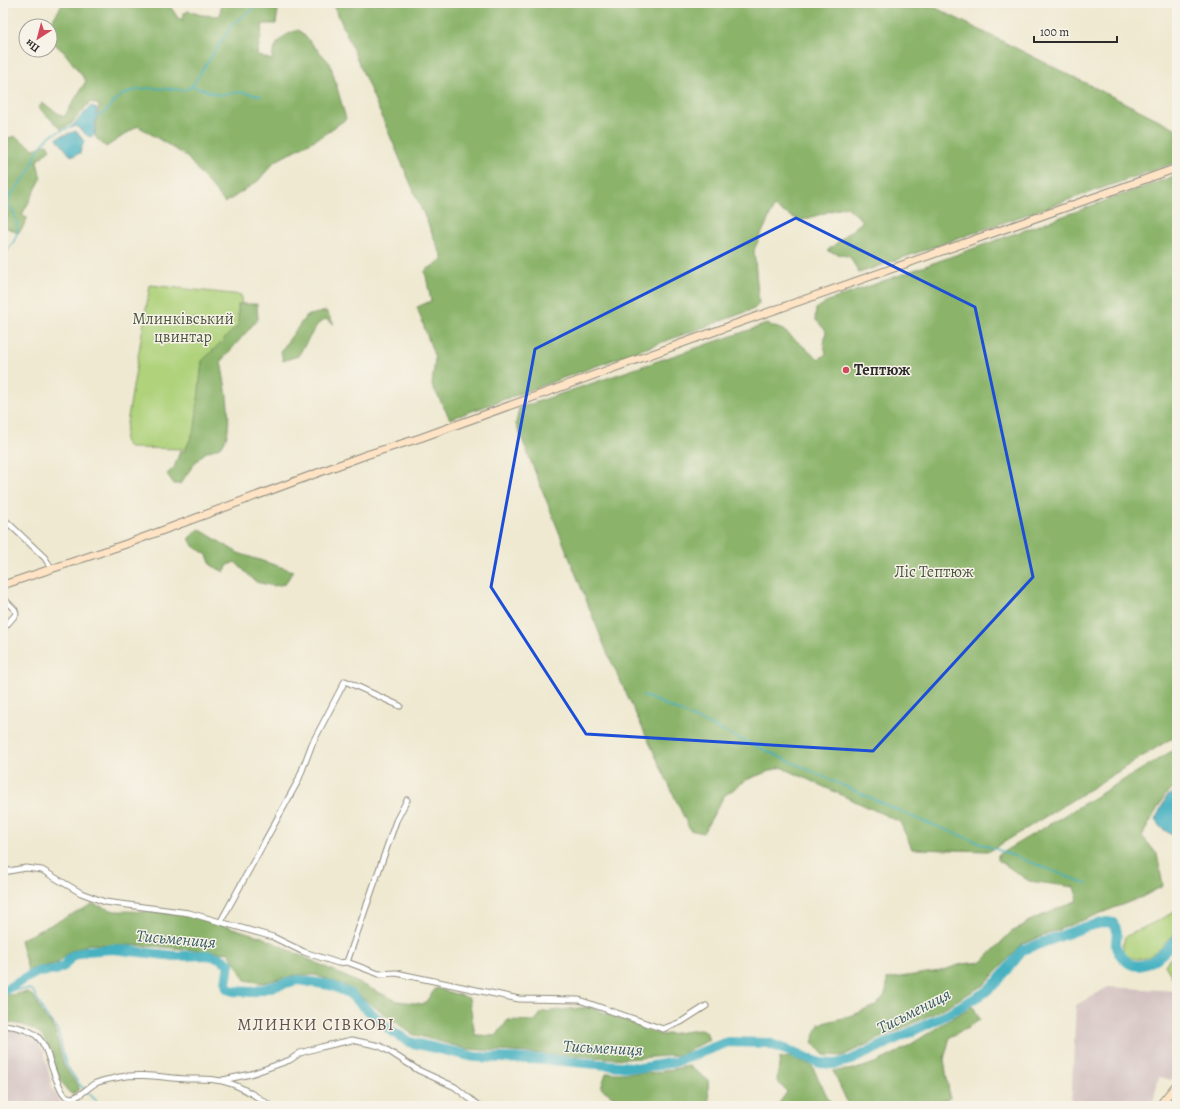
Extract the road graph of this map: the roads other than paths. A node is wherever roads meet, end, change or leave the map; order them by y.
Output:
1 (1177, 168) edge
2 (3, 518) edge
3 (51, 568) junction
4 (3, 585) edge
5 (3, 598) edge
6 (3, 628) edge
7 (400, 706) dead end
8 (407, 800) dead end
9 (3, 872) edge
10 (221, 921) junction
11 (346, 962) junction
12 (706, 1006) dead end
13 (3, 1025) edge
14 (222, 1080) junction
15 (1177, 1084) edge
16 (271, 1106) edge
17 (479, 1106) edge
18 (1159, 1106) edge

1 - 3 street
2 - 3 street
3 - 4 street
5 - 6 street
7 - 10 street
8 - 11 street
9 - 10 street
10 - 11 street
11 - 12 street
13 - 14 street
14 - 16 street
14 - 17 street
15 - 18 street

